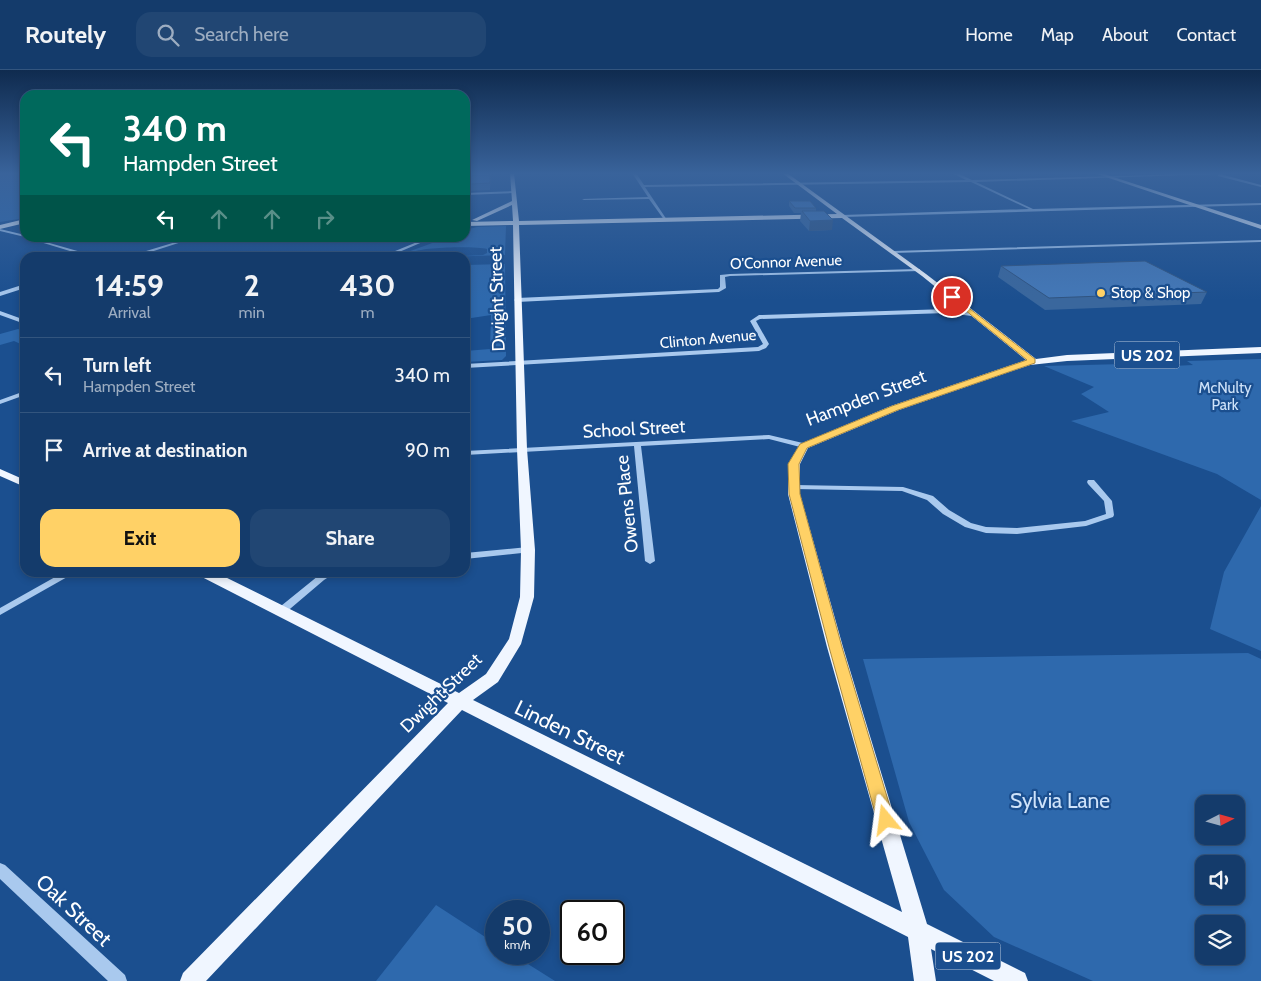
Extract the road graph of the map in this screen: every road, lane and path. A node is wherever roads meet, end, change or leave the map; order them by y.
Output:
1 (486, 216) edge
2 (515, 216) edge
3 (662, 216) edge
4 (843, 216) junction
5 (861, 216) edge
6 (1227, 216) edge
7 (665, 220) junction
8 (20, 222) edge
9 (470, 222) edge
10 (516, 222) junction
11 (470, 224) edge
12 (1261, 227) edge
13 (0, 228) edge
14 (20, 234) edge
15 (1261, 241) edge
16 (43, 242) edge
17 (179, 242) edge
18 (420, 242) edge
19 (79, 252) edge
20 (145, 252) edge
21 (395, 252) edge
22 (893, 252) junction
23 (918, 270) junction
24 (20, 288) edge
25 (0, 294) edge
26 (517, 300) junction
27 (0, 313) edge
28 (972, 314) junction
29 (20, 320) edge
30 (1261, 350) edge
31 (1032, 361) junction
32 (520, 363) junction
33 (470, 366) edge
34 (20, 395) edge
35 (0, 402) edge
36 (637, 444) junction
37 (804, 446) junction
38 (522, 449) junction
39 (470, 453) edge
40 (0, 472) edge
41 (20, 482) edge
42 (1091, 482) dead end
43 (794, 487) junction
44 (528, 550) junction
45 (470, 556) edge
46 (650, 561) dead end
47 (63, 577) edge
48 (213, 577) edge
49 (323, 577) edge
50 (0, 612) edge
51 (280, 612) junction
52 (459, 702) junction
53 (0, 870) edge
54 (918, 931) junction
55 (119, 981) edge
56 (191, 981) edge
57 (925, 981) edge
58 (1017, 981) edge

1 - 9 main road
2 - 10 main road, Dwight Street
3 - 7 street
4 - 5 street
4 - 7 main road
4 - 22 main road
6 - 12 main road
7 - 10 main road
8 - 13 main road
10 - 11 main road
10 - 26 main road, Dwight Street
13 - 14 street
15 - 22 street
16 - 19 street
17 - 20 street
18 - 21 street
22 - 23 main road
23 - 26 street, O'Connor Avenue
23 - 28 main road
24 - 25 street
26 - 32 main road, Dwight Street
27 - 29 street
28 - 31 main road
28 - 32 street, Clinton Avenue
30 - 31 main road, US 202
31 - 37 main road, Hampden Street / US 202
32 - 33 street, Clinton Avenue
32 - 38 main road, Dwight Street
34 - 35 street
36 - 37 street, School Street
36 - 38 street, School Street
36 - 46 street, Owens Place
37 - 43 main road, Hampden Street / US 202
38 - 39 street, School Street
38 - 44 main road, Dwight Street
40 - 41 main road
42 - 43 street
43 - 54 main road, Hampden Street / US 202
44 - 45 street
44 - 52 main road, Dwight Street
47 - 50 street
48 - 51 main road, Linden Street
49 - 51 street
51 - 52 main road, Linden Street
52 - 54 main road, Linden Street
52 - 56 main road, Dwight Street
53 - 55 street, Oak Street
54 - 57 main road, Hampden Street
54 - 58 main road, US 202

